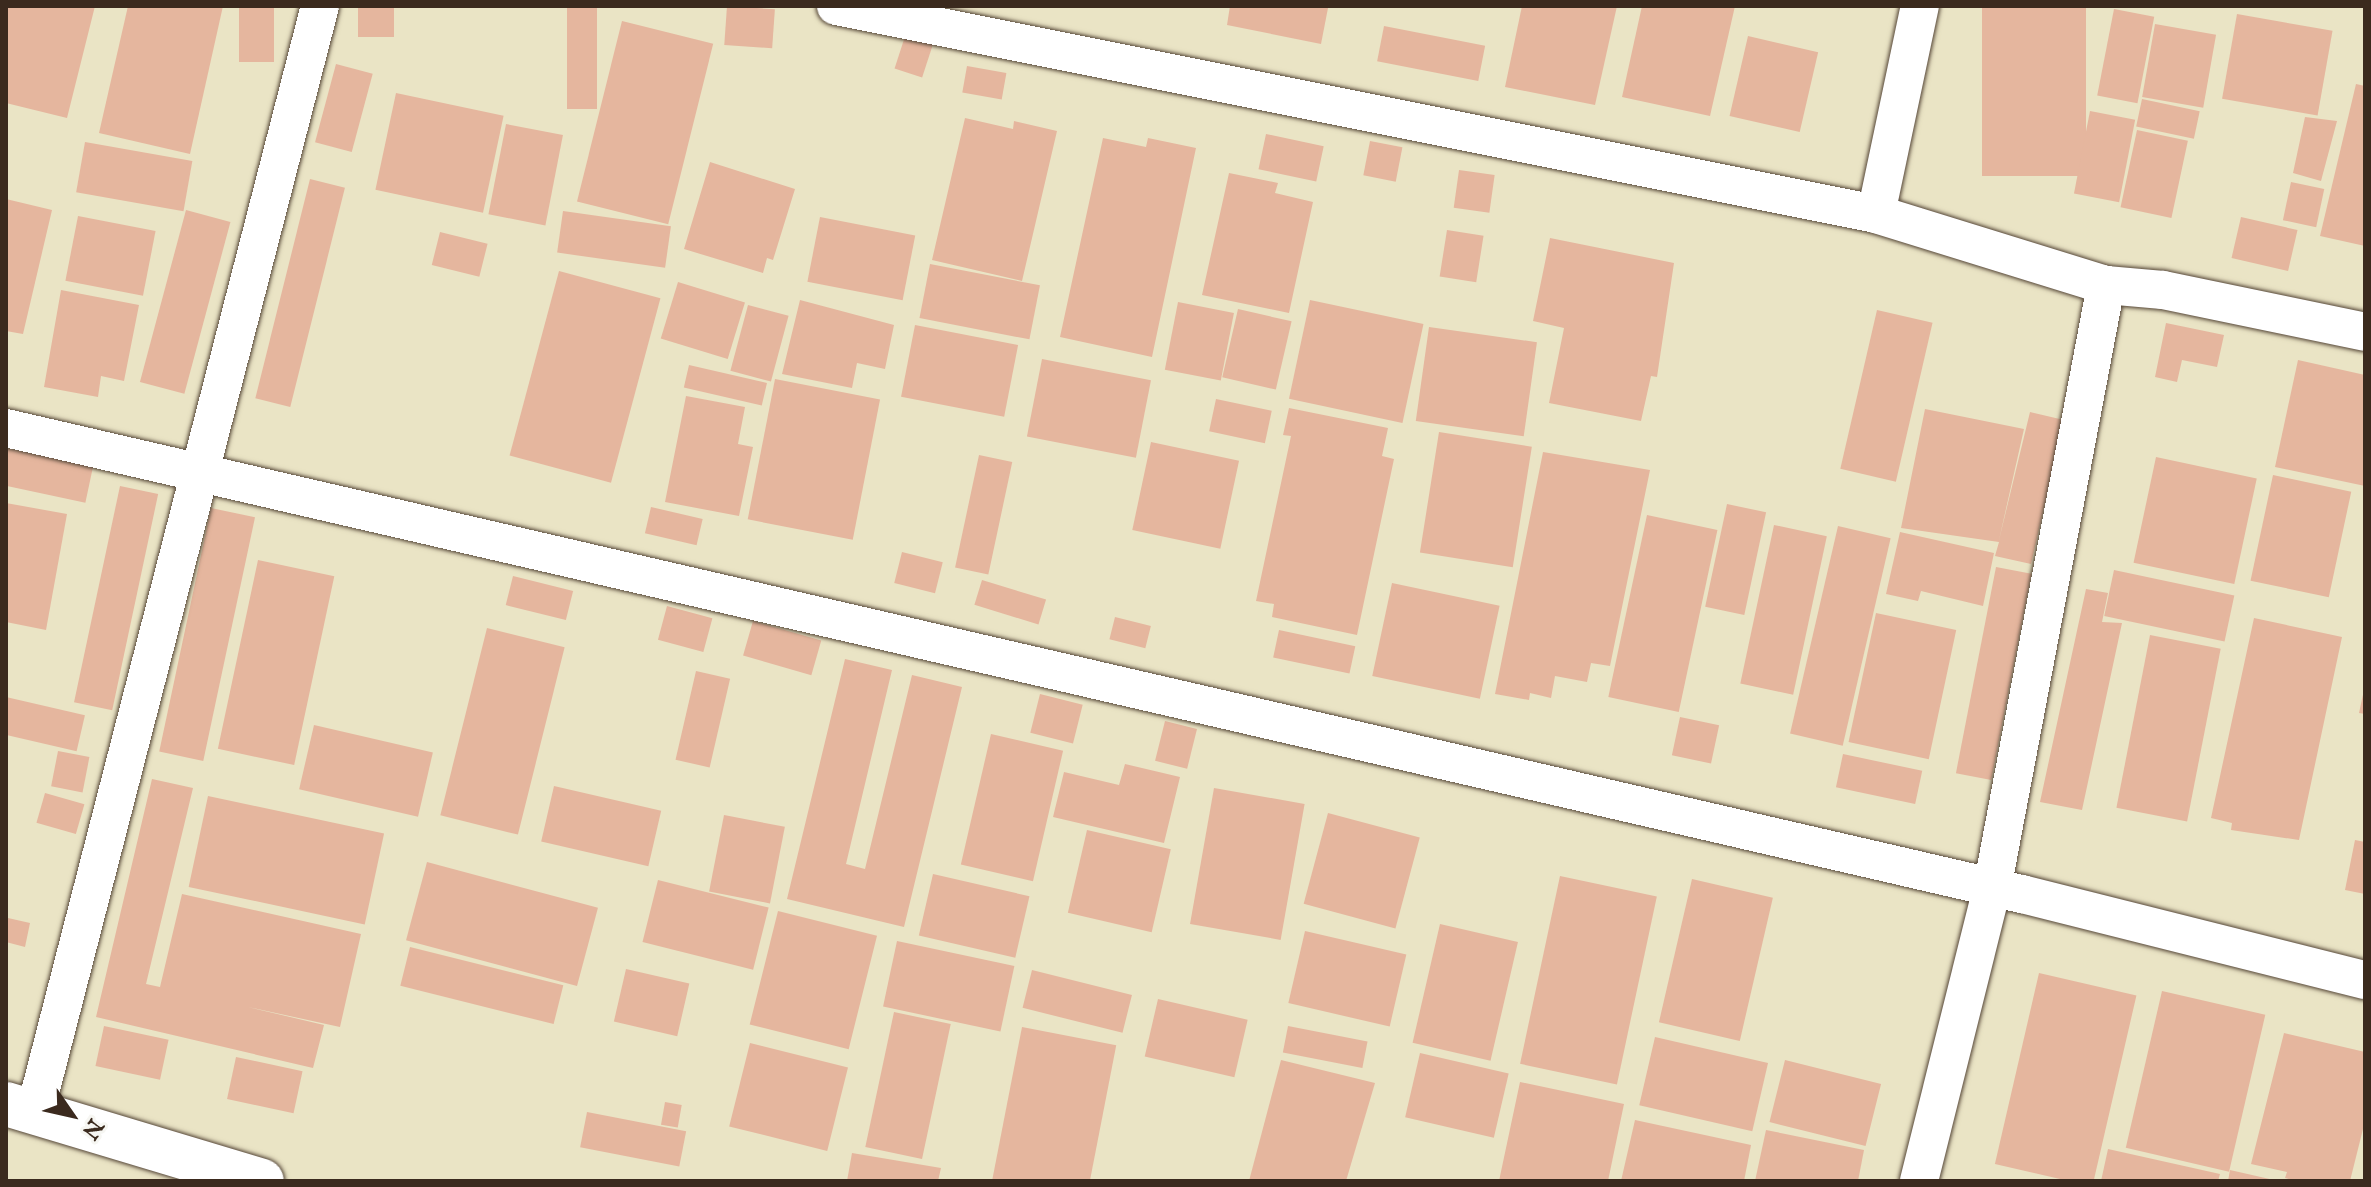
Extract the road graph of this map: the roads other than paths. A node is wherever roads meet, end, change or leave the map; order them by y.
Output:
1 (320, 6) edge
2 (836, 6) edge
3 (1920, 6) edge
4 (1876, 214) junction
5 (2106, 285) junction
6 (2365, 332) edge
7 (6, 428) edge
8 (199, 473) junction
9 (1992, 889) junction
10 (2365, 980) edge
11 (21, 1108) edge
12 (185, 1171) edge
13 (262, 1181) edge
14 (1919, 1181) edge

1 - 8 street
2 - 4 street
3 - 4 street
4 - 5 street
5 - 6 street
5 - 9 street
7 - 8 street
8 - 9 street
8 - 11 street
9 - 10 street
9 - 14 street
11 - 12 street
12 - 13 street

